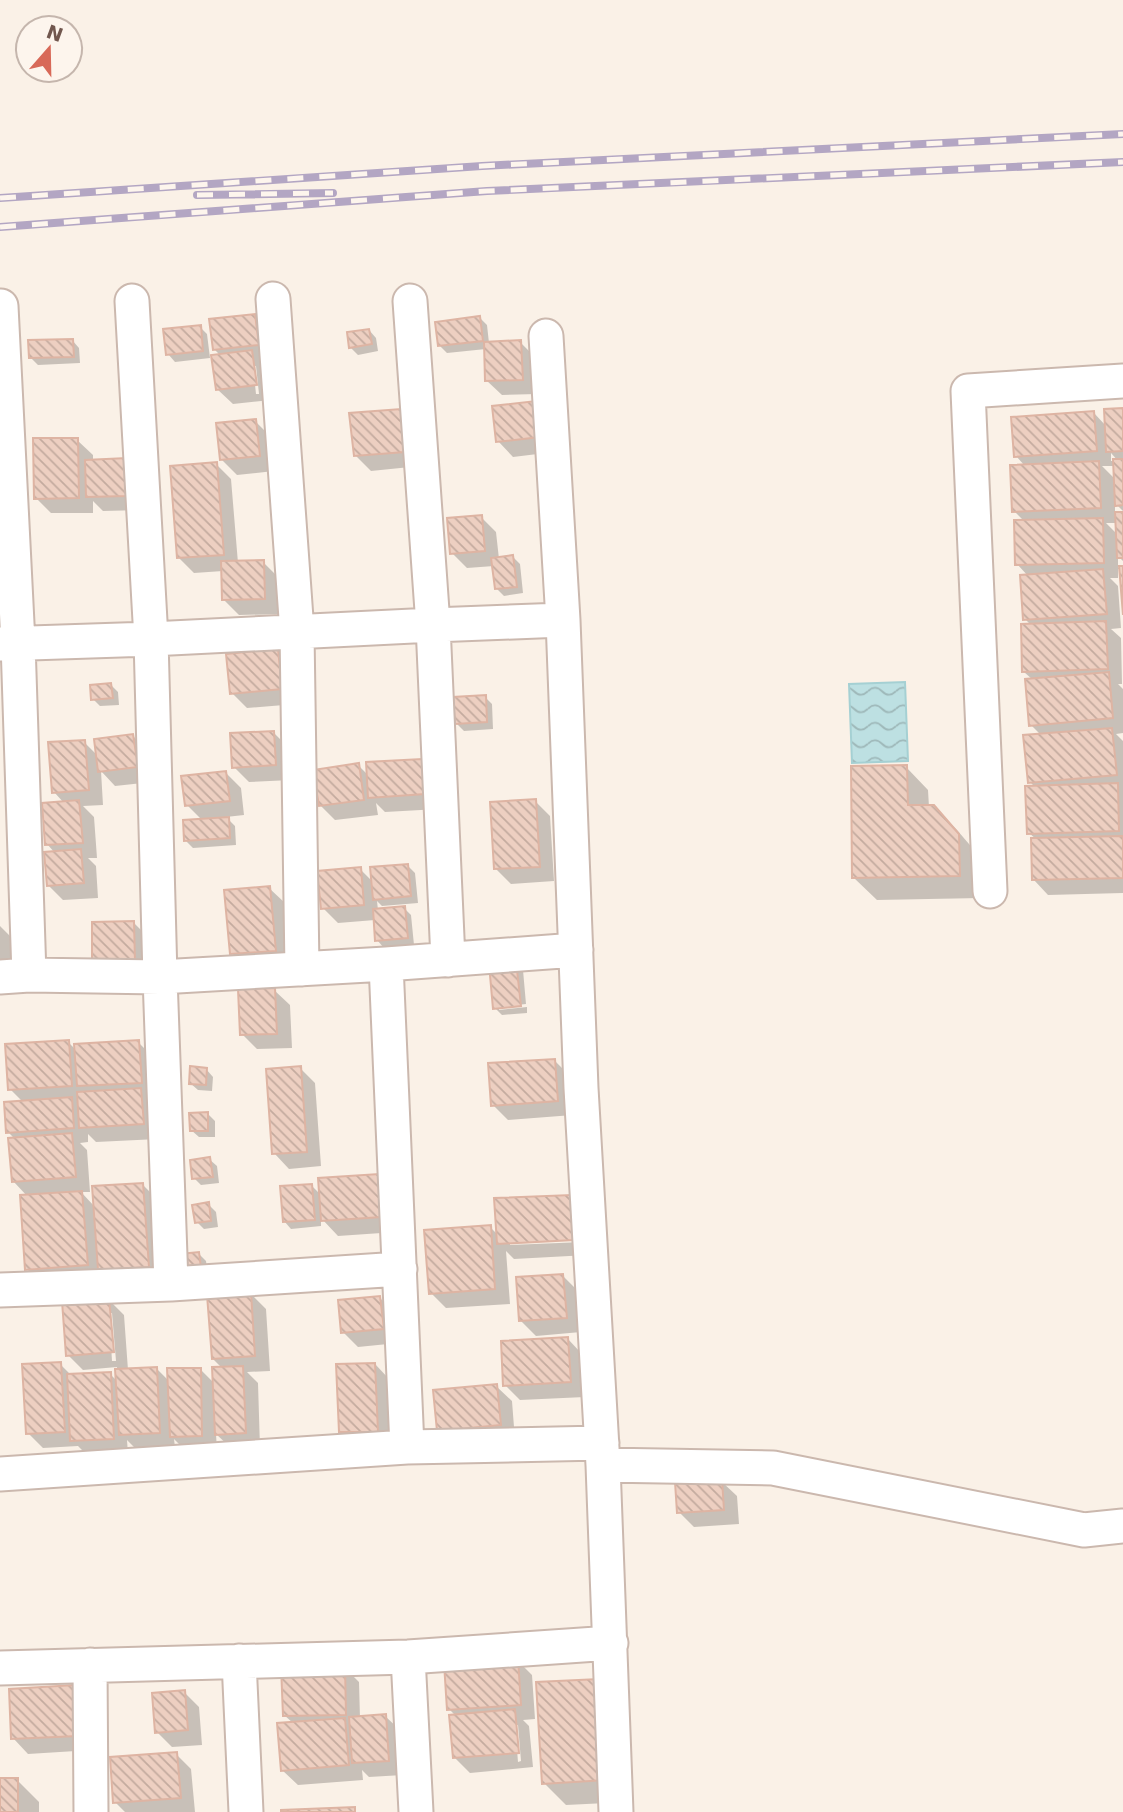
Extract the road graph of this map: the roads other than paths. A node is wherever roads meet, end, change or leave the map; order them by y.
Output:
1 (273, 299) dead end
2 (132, 301) dead end
3 (410, 301) dead end
4 (1, 306) edge
5 (547, 336) dead end
6 (1123, 381) edge
7 (563, 620) junction
8 (433, 625) junction
9 (296, 632) junction
10 (150, 639) junction
11 (9, 643) edge
12 (990, 891) dead end
13 (576, 950) junction
14 (448, 960) junction
15 (386, 964) junction
16 (302, 969) junction
17 (15, 976) edge
18 (160, 976) junction
19 (400, 1269) junction
20 (171, 1284) junction
21 (0, 1290) edge
22 (407, 1447) junction
23 (603, 1454) junction
24 (0, 1474) edge
25 (1123, 1526) edge
26 (611, 1643) junction
27 (408, 1657) junction
28 (239, 1661) junction
29 (90, 1665) junction
30 (0, 1668) edge
31 (91, 1812) edge
32 (246, 1812) edge
33 (416, 1812) edge
34 (616, 1812) edge

1 - 9 street
2 - 10 street
3 - 8 street
4 - 11 street
5 - 7 street
6 - 12 street
7 - 8 street
7 - 13 street
8 - 9 street
8 - 14 street
9 - 10 street
9 - 16 street
10 - 11 street
10 - 18 street
11 - 17 street
13 - 14 street
13 - 23 street
14 - 15 street
15 - 16 street
15 - 19 street
16 - 18 street
17 - 18 street
18 - 20 street
19 - 20 street
19 - 22 street
20 - 21 street
22 - 23 street
22 - 24 street
23 - 25 street
23 - 26 street
26 - 27 street
26 - 34 street
27 - 28 street
27 - 33 street
28 - 29 street
28 - 32 street
29 - 30 street
29 - 31 street

